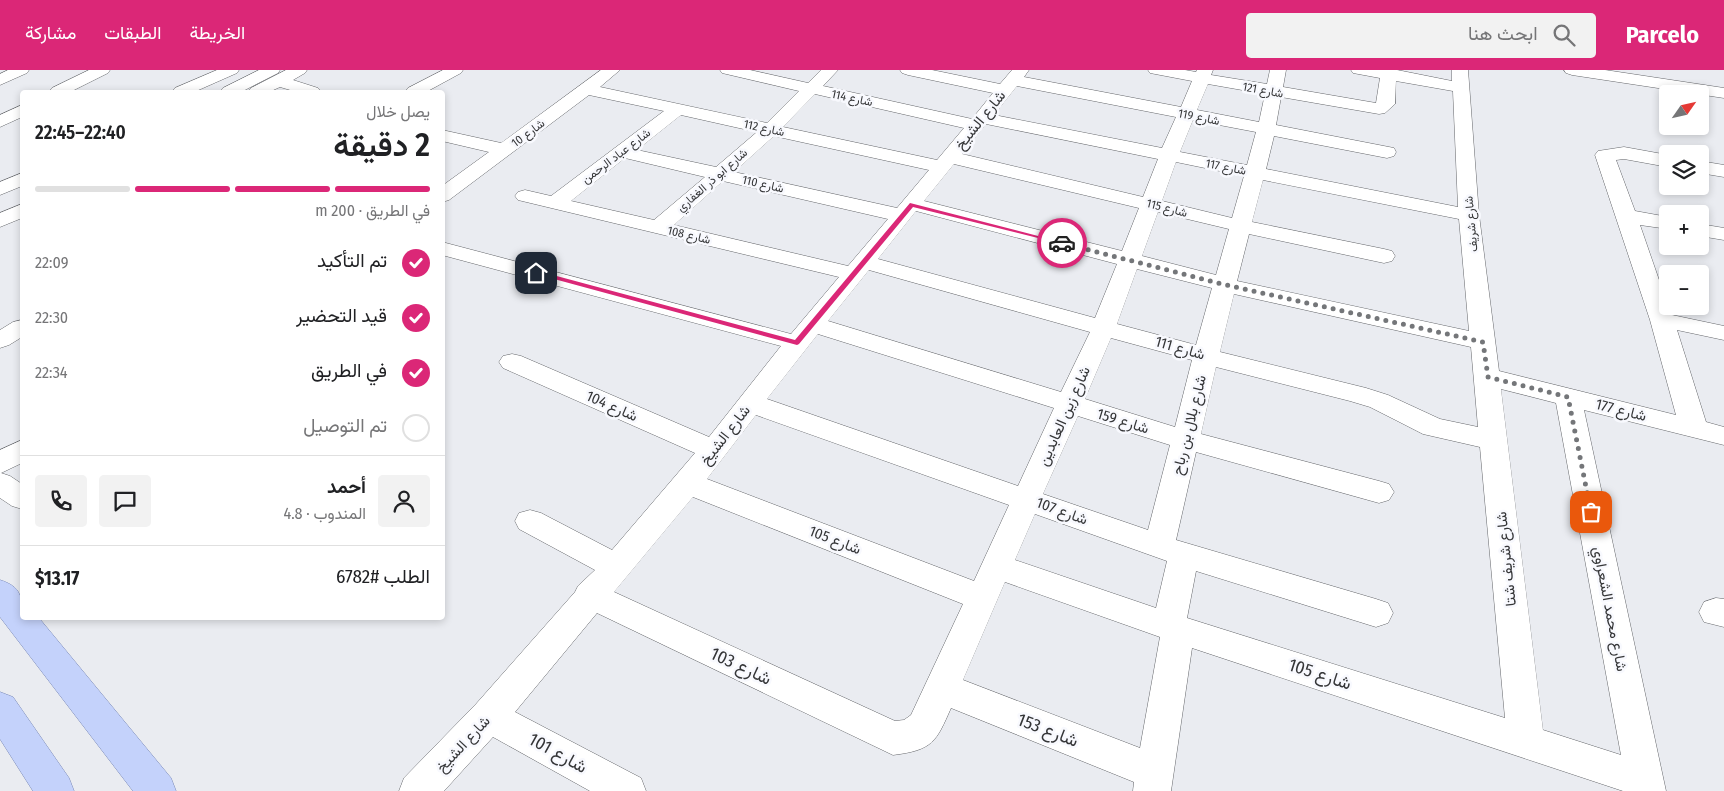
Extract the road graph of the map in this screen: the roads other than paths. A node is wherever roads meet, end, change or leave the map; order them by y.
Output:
1 (20, 70) edge
2 (102, 70) edge
3 (231, 70) edge
4 (244, 70) edge
5 (299, 70) edge
6 (455, 70) edge
7 (612, 70) edge
8 (728, 70) edge
9 (830, 70) edge
10 (908, 70) edge
11 (1156, 70) edge
12 (1359, 70) edge
13 (1572, 70) edge
14 (1389, 72) edge
15 (1203, 74) edge
16 (275, 75) edge
17 (1460, 78) edge
18 (0, 80) edge
19 (1012, 80) edge
20 (1276, 81) edge
21 (812, 89) junction
22 (62, 90) edge
23 (186, 90) edge
24 (202, 90) edge
25 (234, 90) edge
26 (258, 90) edge
27 (308, 90) edge
28 (418, 90) edge
29 (586, 90) junction
30 (1724, 94) edge
31 (678, 109) junction
32 (20, 111) edge
33 (1186, 114) junction
34 (0, 122) edge
35 (979, 122) junction
36 (770, 130) junction
37 (1266, 130) junction
38 (445, 136) edge
39 (462, 140) junction
40 (445, 149) edge
41 (506, 150) junction
42 (622, 152) junction
43 (1387, 152) dead end
44 (1169, 156) junction
45 (1659, 159) edge
46 (946, 162) junction
47 (20, 165) edge
48 (1709, 168) edge
49 (1724, 171) edge
50 (1254, 172) junction
51 (0, 173) edge
52 (718, 174) junction
53 (20, 180) edge
54 (0, 189) edge
55 (445, 194) edge
56 (525, 196) dead end
57 (20, 199) edge
58 (554, 203) junction
59 (1151, 204) junction
60 (0, 208) edge
61 (907, 210) junction
62 (20, 211) edge
63 (1470, 215) junction
64 (1626, 216) junction
65 (0, 221) edge
66 (1659, 222) edge
67 (1241, 226) junction
68 (658, 228) junction
69 (1709, 232) edge
70 (1724, 234) edge
71 (445, 249) edge
72 (1384, 256) dead end
73 (1130, 260) junction
74 (859, 268) junction
75 (1226, 285) junction
76 (1662, 320) junction
77 (1104, 327) junction
78 (20, 328) edge
79 (805, 333) junction
80 (1724, 333) edge
81 (0, 340) edge
82 (1483, 342) junction
83 (1206, 356) junction
84 (512, 362) dead end
85 (1488, 377) junction
86 (1568, 397) junction
87 (750, 403) junction
88 (1070, 404) junction
89 (1694, 429) junction
90 (1724, 436) edge
91 (1186, 440) junction
92 (1493, 440) junction
93 (713, 450) junction
94 (20, 451) edge
95 (0, 463) edge
96 (0, 483) edge
97 (688, 483) junction
98 (1379, 492) dead end
99 (20, 497) edge
100 (1027, 498) junction
101 (530, 521) dead end
102 (1172, 551) junction
103 (615, 566) junction
104 (996, 566) junction
105 (0, 593) edge
106 (590, 596) junction
107 (982, 598) junction
108 (1376, 614) dead end
109 (20, 618) edge
110 (21, 620) edge
111 (1174, 627) junction
112 (942, 688) junction
113 (0, 708) edge
114 (489, 716) junction
115 (893, 738) joint
116 (1526, 741) junction
117 (1154, 782) edge
118 (1646, 785) edge
119 (55, 791) edge
120 (156, 791) edge
121 (418, 791) edge
122 (628, 791) edge

1 - 18 street
2 - 22 street
3 - 23 street
4 - 24 street
5 - 16 street
6 - 28 street
7 - 29 street, شارع 10
8 - 21 street, شارع 114
9 - 21 street, شارع ابو ذر الغفاري
10 - 19 street, شارع 119
11 - 15 street, شارع 121
12 - 14 street
13 - 30 street
14 - 17 street
14 - 20 street, شارع 121
15 - 20 street, شارع 121
15 - 33 street, شارع زين العابدين
16 - 25 street
16 - 26 street
16 - 27 street
17 - 63 street, شارع شريف
19 - 33 street, شارع 119
19 - 35 street, شارع الشيخ
20 - 37 street, شارع بلال بن رباح
21 - 35 street, شارع 114
21 - 36 street, شارع ابو ذر الغفاري
29 - 31 street, شارع 112
29 - 41 street, شارع 10
31 - 36 street, شارع 112
31 - 42 street, شارع عباد الرحمن
32 - 34 street
33 - 37 street, شارع 119
33 - 44 street, شارع زين العابدين
35 - 44 street, شارع 117
35 - 46 street, شارع الشيخ
36 - 46 street, شارع 112
36 - 52 street, شارع ابو ذر الغفاري
37 - 43 street, شارع 119
37 - 50 street, شارع بلال بن رباح
38 - 39 street
39 - 40 street
39 - 41 street
41 - 55 street, شارع 10
42 - 52 street, شارع 110
42 - 58 street, شارع عباد الرحمن
44 - 50 street, شارع 117
44 - 59 street, شارع زين العابدين
45 - 64 street
46 - 59 street, شارع 115
46 - 61 street, شارع الشيخ
47 - 51 street
48 - 49 street
50 - 63 street, شارع 117
50 - 67 street, شارع بلال بن رباح
52 - 61 street, شارع 110
52 - 68 street, شارع ابو ذر الغفاري
53 - 54 street
56 - 58 street, شارع 108
57 - 60 street
58 - 68 street, شارع 108
59 - 67 street, شارع 115
59 - 73 street, شارع زين العابدين
61 - 73 street, شارع 110
61 - 74 street, شارع الشيخ
62 - 65 street
63 - 82 street, شارع شريف
64 - 66 street
64 - 76 street
67 - 72 street, شارع 115
67 - 75 street, شارع بلال بن رباح
68 - 74 street, شارع 108
69 - 70 street
71 - 79 street, شارع 159
73 - 75 street, شارع 110
73 - 77 street, شارع زين العابدين
74 - 77 street, شارع 111
74 - 79 street, شارع الشيخ
75 - 82 street, شارع 110
75 - 83 street, شارع بلال بن رباح
76 - 80 street
76 - 89 street
77 - 83 street, شارع 111
77 - 88 street, شارع زين العابدين
78 - 81 street
79 - 87 street, شارع الشيخ
79 - 88 street, شارع 159
82 - 85 street, شارع شريف
83 - 91 street, شارع بلال بن رباح
83 - 92 street, شارع 111
84 - 93 street, شارع 104
85 - 86 street, شارع 177
85 - 92 street, شارع شريف شتا
86 - 89 street, شارع 177
86 - 118 street, شارع محمد الشعراوي
87 - 93 street, شارع الشيخ
87 - 100 street, شارع 107
88 - 91 street, شارع 159
88 - 100 street, شارع زين العابدين
89 - 90 street, شارع 177
91 - 98 street, شارع 159
91 - 102 street, شارع بلال بن رباح
92 - 116 street, شارع شريف شتا
93 - 97 street, شارع الشيخ
94 - 95 street
96 - 99 street
97 - 103 street, شارع الشيخ
97 - 107 street, شارع 105
100 - 102 street, شارع 107
100 - 104 street, شارع زين العابدين
101 - 103 street
102 - 108 street, شارع 107
102 - 111 street, شارع بلال بن رباح
103 - 106 street, شارع الشيخ
104 - 107 street, شارع زين العابدين
104 - 111 street, شارع 105
105 - 109 main road
106 - 114 street, شارع الشيخ
106 - 115 street, شارع 103
107 - 112 street, شارع زين العابدين
110 - 120 main road
111 - 116 street, شارع 105
111 - 117 street, شارع بلال بن رباح
112 - 115 street, شارع زين العابدين
112 - 117 street, شارع 153
113 - 119 main road
114 - 121 street, شارع الشيخ
114 - 122 street, شارع 101
116 - 118 street, شارع 105

